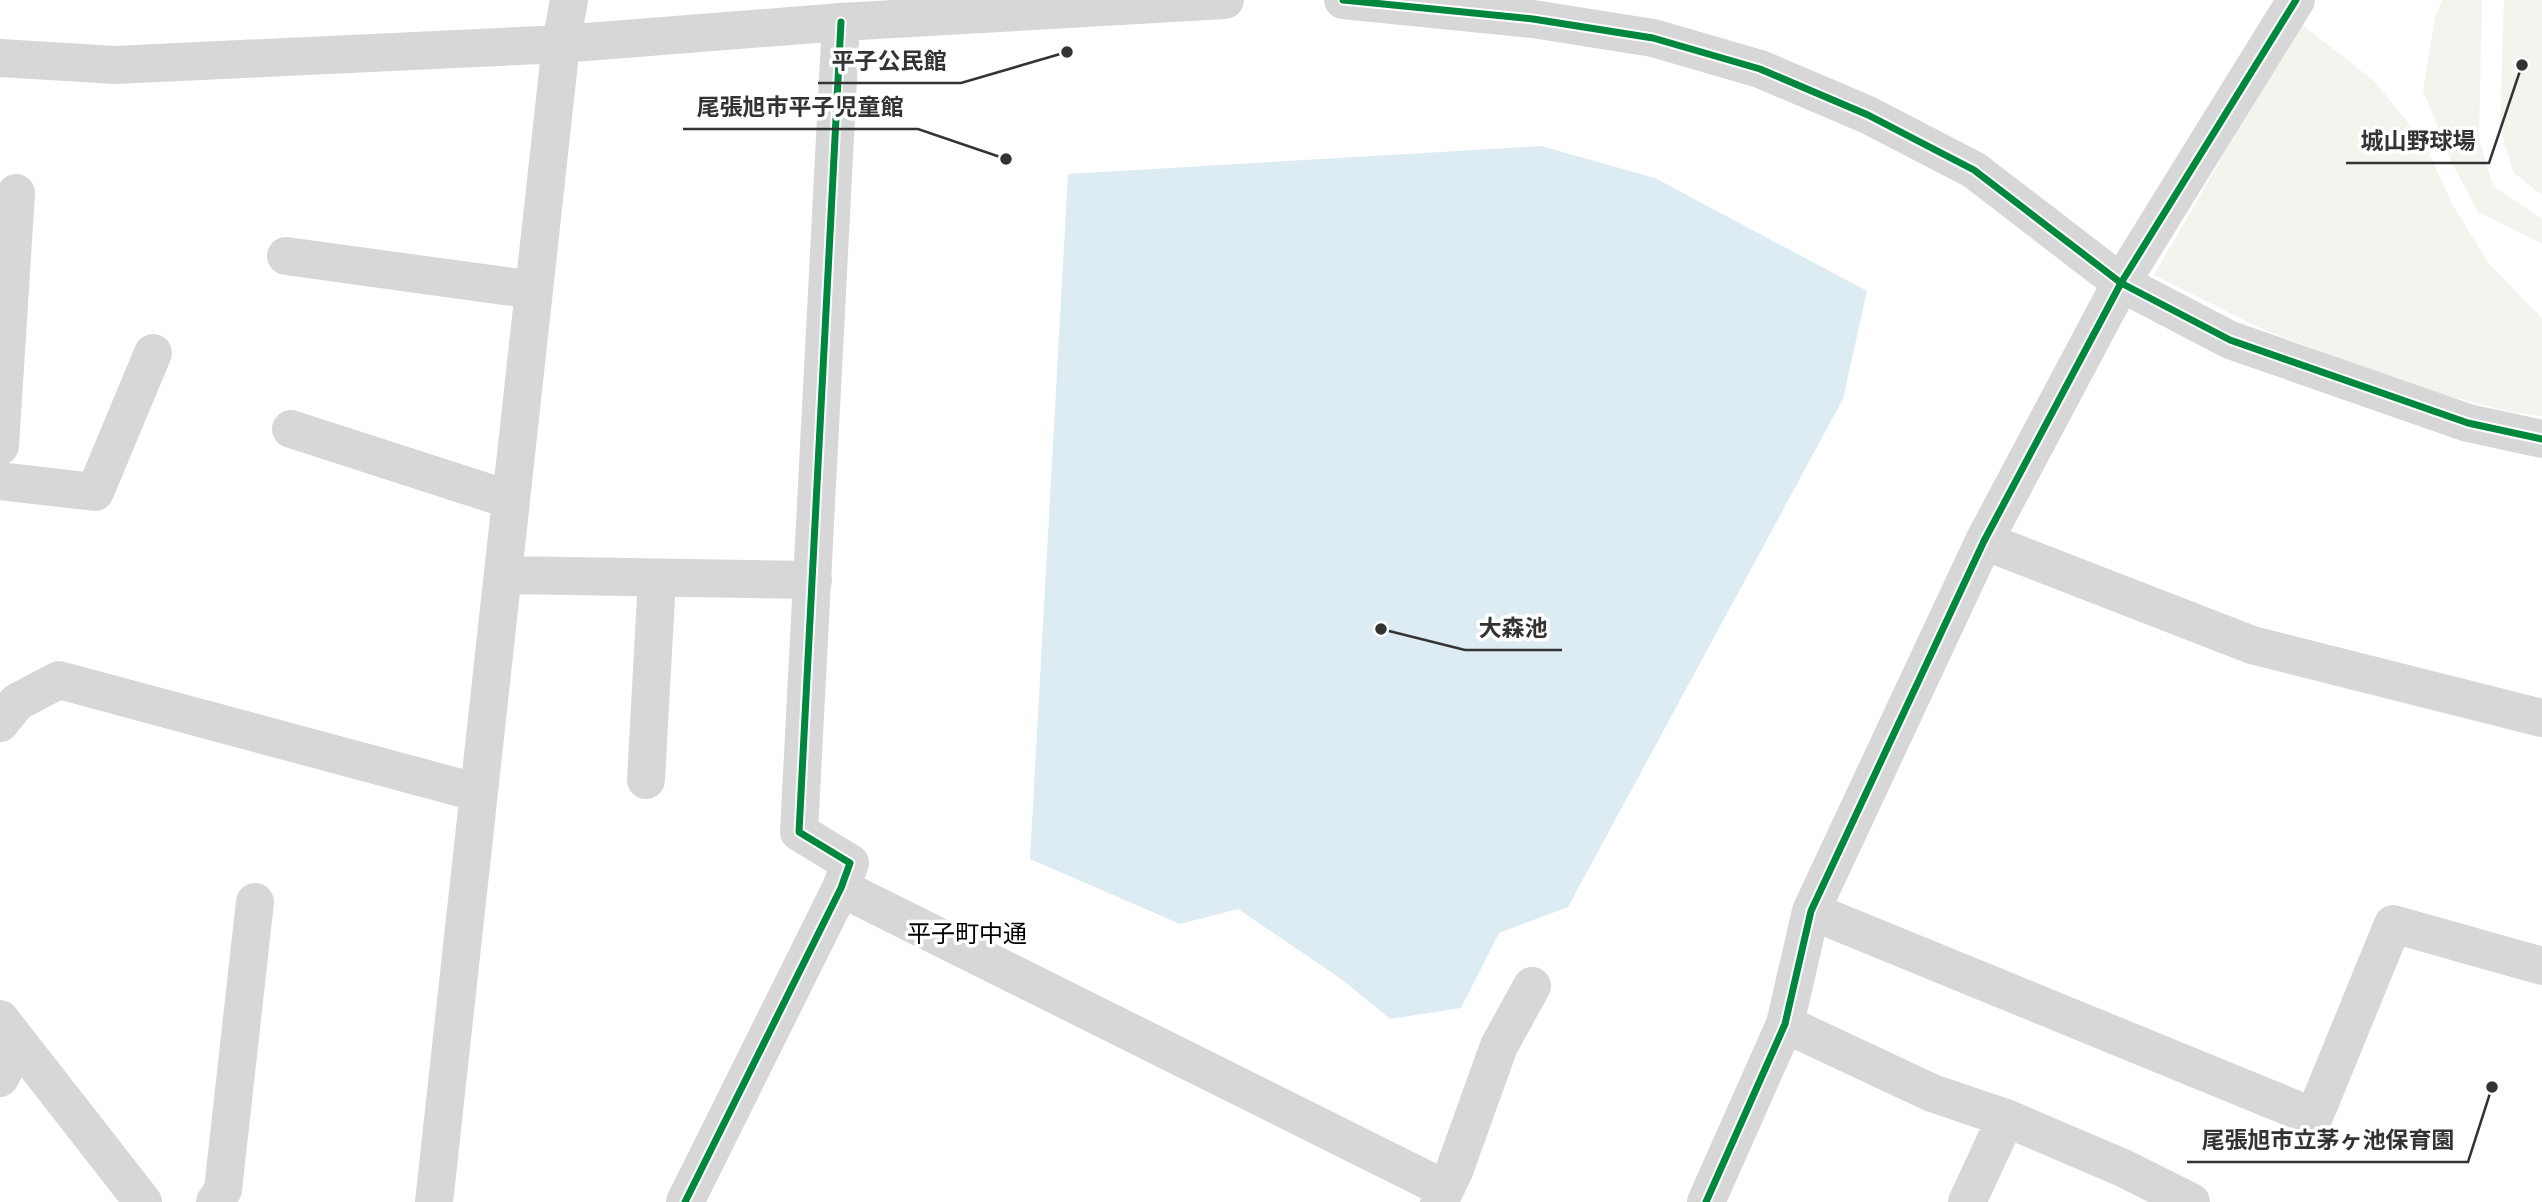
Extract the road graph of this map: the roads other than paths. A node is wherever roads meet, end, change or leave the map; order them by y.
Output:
1 (569, 0) edge
2 (1224, 0) edge
3 (1343, 0) edge
4 (2296, 0) edge
5 (841, 22) junction
6 (561, 44) junction
7 (0, 58) edge
8 (16, 193) dead end
9 (285, 256) dead end
10 (2121, 283) junction
11 (534, 290) junction
12 (153, 353) dead end
13 (291, 429) dead end
14 (2542, 439) edge
15 (0, 446) edge
16 (0, 481) edge
17 (511, 500) junction
18 (1983, 541) junction
19 (503, 575) junction
20 (657, 578) junction
21 (813, 580) junction
22 (2542, 718) edge
23 (0, 723) edge
24 (646, 780) dead end
25 (479, 793) junction
26 (841, 888) junction
27 (255, 902) dead end
28 (1811, 911) junction
29 (2542, 966) edge
30 (1532, 986) dead end
31 (1785, 1024) junction
32 (9, 1030) edge
33 (0, 1078) edge
34 (2006, 1118) junction
35 (1442, 1195) edge
36 (143, 1202) edge
37 (215, 1202) edge
38 (434, 1202) edge
39 (684, 1202) edge
40 (1706, 1202) edge
41 (1967, 1202) edge
42 (2191, 1202) edge

1 - 6 street
2 - 5 street
3 - 10 street
4 - 10 street
5 - 6 street
5 - 21 street
6 - 7 street
6 - 11 street
8 - 15 street
9 - 11 street
10 - 14 street
10 - 18 street
11 - 17 street
12 - 16 street
13 - 17 street
17 - 19 street
18 - 22 street
18 - 28 street
19 - 20 street
19 - 25 street
20 - 21 street
20 - 24 street
21 - 26 street
23 - 25 street
25 - 38 street
26 - 35 street
26 - 39 street
27 - 37 street
28 - 29 street
28 - 31 street
30 - 35 street
31 - 34 street
31 - 40 street
32 - 33 street
32 - 36 street
34 - 41 street
34 - 42 street

